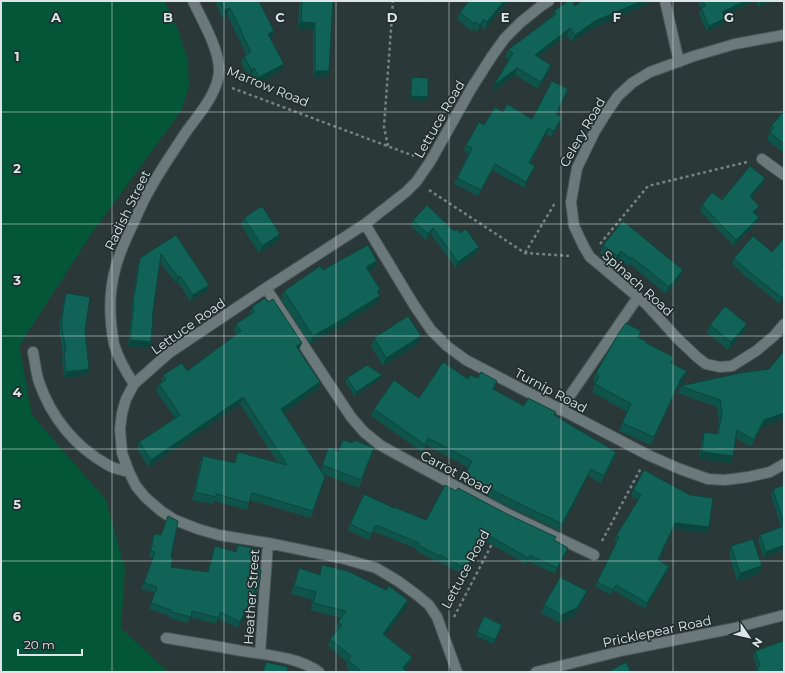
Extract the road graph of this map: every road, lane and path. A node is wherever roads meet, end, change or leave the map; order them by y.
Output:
1 (193, 1) edge
2 (393, 1) edge
3 (549, 1) edge
4 (665, 1) edge
5 (784, 35) edge
6 (678, 62) junction
7 (217, 83) junction
8 (388, 146) junction
9 (762, 159) joint
10 (430, 162) junction
11 (784, 175) edge
12 (416, 182) junction
13 (557, 200) dead end
14 (365, 224) junction
15 (525, 252) junction
16 (590, 257) junction
17 (266, 288) junction
18 (638, 297) junction
19 (784, 324) edge
20 (33, 352) dead end
21 (134, 384) junction
22 (560, 410) junction
23 (648, 455) junction
24 (784, 464) edge
25 (128, 472) junction
26 (494, 541) edge
27 (268, 543) junction
28 (594, 555) joint
29 (784, 615) edge
30 (444, 636) junction
31 (166, 638) dead end
32 (260, 654) junction
33 (319, 672) edge
34 (457, 672) edge
35 (536, 672) edge

1 - 7 street, Marrow Road
2 - 8 path
3 - 10 street, Lettuce Road
4 - 6 street
5 - 6 street, Celery Road
6 - 16 street, Celery Road
7 - 8 path, Marrow Road
7 - 21 street, Radish Street
8 - 10 path, Marrow Road
9 - 11 street
9 - 16 path
10 - 12 street, Lettuce Road
12 - 14 street, Lettuce Road
12 - 15 path, Spinach Road
13 - 15 path
14 - 17 street, Lettuce Road
14 - 22 street, Turnip Road
15 - 16 path, Spinach Road
16 - 18 street, Spinach Road
17 - 21 street, Lettuce Road
17 - 28 street, Carrot Road
18 - 19 street, Spinach Road
18 - 22 street
20 - 25 street
21 - 25 street, Lettuce Road
22 - 23 street, Turnip Road
23 - 24 street, Turnip Road
23 - 28 path
25 - 27 street, Lettuce Road
26 - 30 path, Lettuce Road
27 - 30 street, Lettuce Road
27 - 32 street, Heather Street
29 - 35 street, Pricklepear Road
30 - 34 street, Lettuce Road
31 - 32 street, Heather Street
32 - 33 street, Heather Street

